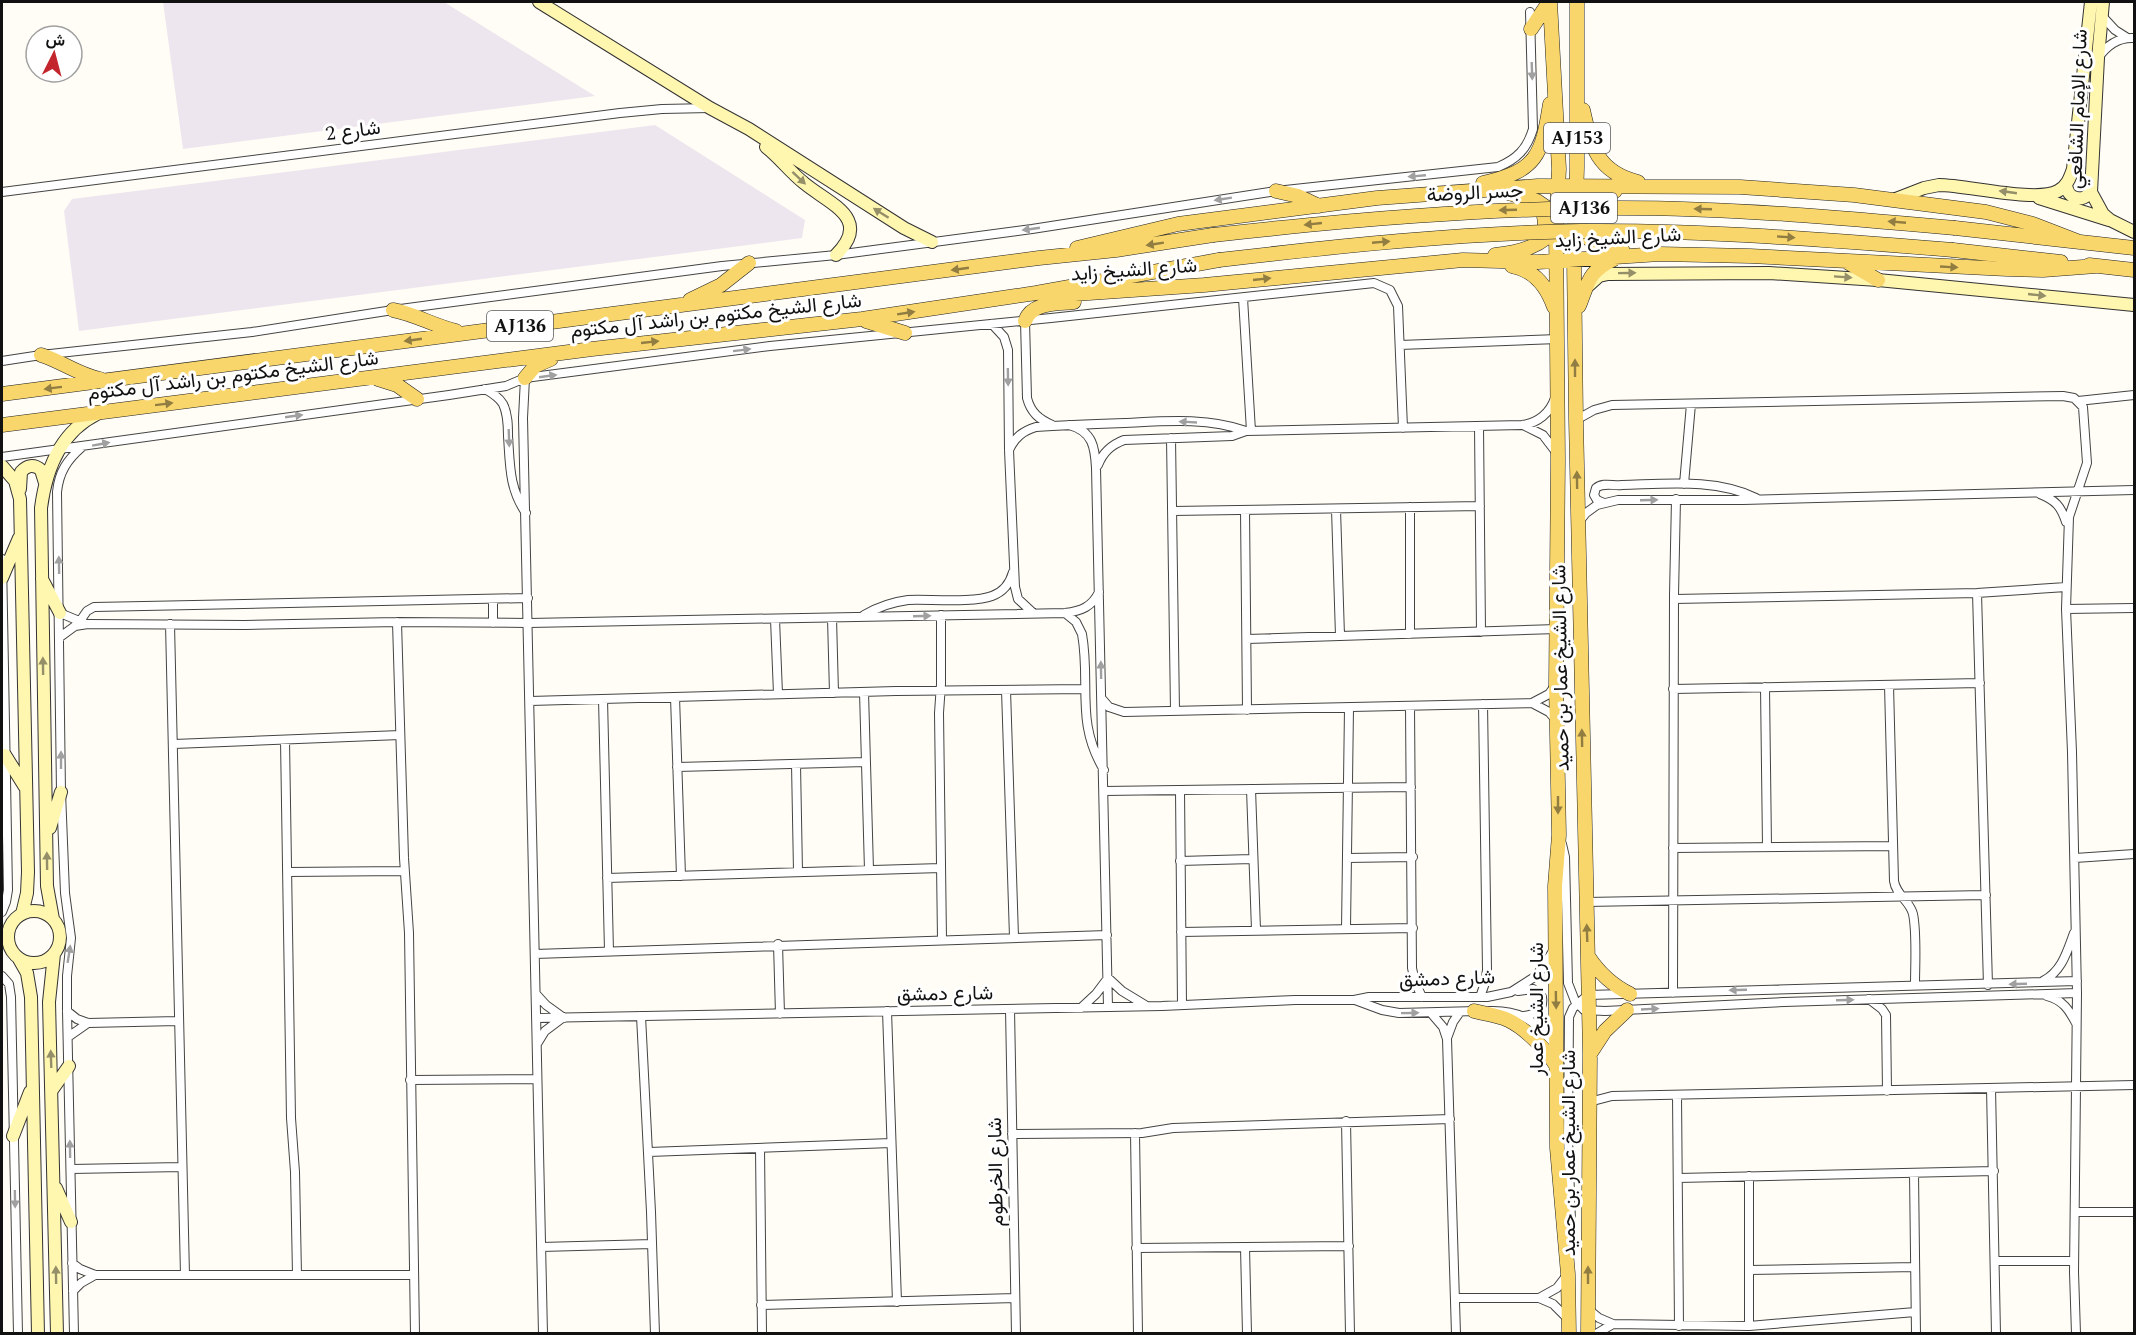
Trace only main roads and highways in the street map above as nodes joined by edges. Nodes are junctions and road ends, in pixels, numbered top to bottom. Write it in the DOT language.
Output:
graph roads {
  1 [pos="539,2"];
  2 [pos="1550,2"];
  3 [pos="1577,2"];
  4 [pos="2091,2"];
  5 [pos="2103,2"];
  6 [pos="1531,29"];
  7 [pos="1554,84"];
  8 [pos="1577,91"];
  9 [pos="740,126"];
  10 [pos="1659,185"];
  11 [pos="2066,185"];
  12 [pos="1625,186"];
  13 [pos="1488,190"];
  14 [pos="1276,191"];
  15 [pos="1568,192"];
  16 [pos="2091,192"];
  17 [pos="1435,194"];
  18 [pos="2034,195"];
  19 [pos="1592,196"];
  20 [pos="1892,200"];
  21 [pos="1537,201"];
  22 [pos="1319,206"];
  23 [pos="1557,220"];
  24 [pos="2110,220"];
  25 [pos="1577,221"];
  26 [pos="2134,232"];
  27 [pos="1213,235"];
  28 [pos="2078,241"];
  29 [pos="932,242"];
  30 [pos="1574,243"];
  31 [pos="1538,244"];
  32 [pos="2134,248"];
  33 [pos="1660,254"];
  34 [pos="836,255"];
  35 [pos="1618,257"];
  36 [pos="1039,258"];
  37 [pos="1463,260"];
  38 [pos="1556,260"];
  39 [pos="1574,260"];
  40 [pos="1846,261"];
  41 [pos="749,263"];
  42 [pos="1426,263"];
  43 [pos="2096,266"];
  44 [pos="2134,270"];
  45 [pos="1878,280"];
  46 [pos="1204,285"];
  47 [pos="1036,293"];
  48 [pos="1582,299"];
  49 [pos="2134,305"];
  50 [pos="675,307"];
  51 [pos="393,310"];
  52 [pos="1575,316"];
  53 [pos="1557,318"];
  54 [pos="862,319"];
  55 [pos="1025,321"];
  56 [pos="464,333"];
  57 [pos="905,333"];
  58 [pos="577,351"];
  59 [pos="40,355"];
  60 [pos="373,378"];
  61 [pos="525,378"];
  62 [pos="108,381"];
  63 [pos="2,394"];
  64 [pos="417,399"];
  65 [pos="101,412"];
  66 [pos="2,425"];
  67 [pos="2,466"];
  68 [pos="45,484"];
  69 [pos="20,499"];
  70 [pos="21,535"];
  71 [pos="2,578"];
  72 [pos="41,578"];
  73 [pos="60,613"];
  74 [pos="1556,684"];
  75 [pos="5,755"];
  76 [pos="25,787"];
  77 [pos="61,792"];
  78 [pos="47,838"];
  79 [pos="22,914"];
  80 [pos="53,919"];
  81 [pos="6,929"];
  82 [pos="54,954"];
  83 [pos="2,955"];
  84 [pos="1587,956"];
  85 [pos="18,957"];
  86 [pos="1630,994"];
  87 [pos="1627,1010"];
  88 [pos="1474,1011"];
  89 [pos="1590,1054"];
  90 [pos="69,1066"];
  91 [pos="1557,1067"];
  92 [pos="32,1085"];
  93 [pos="52,1090"];
  94 [pos="14,1136"];
  95 [pos="54,1182"];
  96 [pos="71,1222"];
  97 [pos="1569,1326"];
  98 [pos="38,1334"];
  99 [pos="57,1334"];
  100 [pos="1588,1334"];
  1 -- 9 [label="main road"];
  2 -- 6 [label="main road"];
  2 -- 7 [label="main road, شارع الشيخ عمار بن حميد / AJ153"];
  3 -- 8 [label="main road, شارع الشيخ عمار بن حميد / AJ153"];
  4 -- 11 [label="main road, شارع الإمام الشافعي"];
  5 -- 16 [label="main road, شارع الإمام الشافعي"];
  7 -- 15 [label="main road, شارع الشيخ عمار بن حميد / AJ153"];
  7 -- 17 [label="main road"];
  8 -- 10 [label="main road"];
  8 -- 15 [label="main road, شارع الشيخ عمار بن حميد / AJ153"];
  29 -- 9 [label="main road, one-way"];
  9 -- 34 [label="main road, one-way"];
  10 -- 12 [label="main road, شارع الشيخ زايد"];
  10 -- 20 [label="main road, شارع الشيخ زايد"];
  11 -- 16 [label="main road"];
  11 -- 18 [label="main road, شارع الإمام الشافعي"];
  12 -- 15 [label="main road, شارع الشيخ زايد"];
  12 -- 19 [label="main road"];
  13 -- 15 [label="main road, شارع الشيخ زايد"];
  13 -- 17 [label="main road, شارع الشيخ زايد"];
  13 -- 21 [label="main road"];
  14 -- 22 [label="main road"];
  15 -- 19 [label="main road"];
  15 -- 23 [label="main road, شارع الشيخ عمار بن حميد"];
  15 -- 23 [label="main road"];
  15 -- 25 [label="main road, شارع الشيخ عمار بن حميد"];
  16 -- 24 [label="main road, شارع الإمام الشافعي"];
  17 -- 22 [label="main road, شارع الشيخ زايد"];
  18 -- 20 [label="main road, شارع الإمام الشافعي, one-way"];
  18 -- 24 [label="main road"];
  19 -- 25 [label="main road"];
  20 -- 28 [label="main road, شارع الشيخ زايد"];
  21 -- 23 [label="main road"];
  21 -- 31 [label="main road"];
  22 -- 36 [label="main road, شارع الشيخ زايد"];
  23 -- 30 [label="main road"];
  23 -- 31 [label="main road"];
  23 -- 38 [label="main road, شارع الشيخ عمار بن حميد"];
  24 -- 26 [label="main road, شارع الإمام الشافعي"];
  25 -- 30 [label="main road, شارع الشيخ عمار بن حميد"];
  25 -- 33 [label="main road"];
  28 -- 27 [label="main road, جسر الروضة / AJ136, one-way, bridge"];
  27 -- 36 [label="main road, شارع الشيخ مكتوم بن راشد آل مكتوم / AJ136, one-way"];
  28 -- 32 [label="main road"];
  30 -- 39 [label="main road, شارع الشيخ عمار بن حميد"];
  31 -- 37 [label="main road"];
  33 -- 35 [label="main road, شارع الشيخ زايد"];
  33 -- 40 [label="main road, شارع الشيخ زايد"];
  35 -- 39 [label="main road, شارع الشيخ زايد"];
  35 -- 48 [label="main road"];
  36 -- 50 [label="main road, شارع الشيخ مكتوم بن راشد آل مكتوم / AJ136, one-way"];
  37 -- 38 [label="main road, شارع الشيخ زايد"];
  37 -- 42 [label="main road, شارع الشيخ زايد"];
  38 -- 39 [label="main road, شارع الشيخ زايد"];
  38 -- 53 [label="main road, شارع الشيخ عمار بن حميد"];
  39 -- 52 [label="main road, شارع الشيخ عمار بن حميد"];
  40 -- 43 [label="main road, شارع الشيخ زايد, one-way"];
  40 -- 45 [label="main road"];
  41 -- 50 [label="main road"];
  46 -- 42 [label="main road, شارع الشيخ زايد, one-way"];
  42 -- 53 [label="main road"];
  43 -- 44 [label="main road"];
  47 -- 43 [label="main road, شارع الشيخ مكتوم بن راشد آل مكتوم / AJ136, one-way, bridge"];
  48 -- 45 [label="main road, one-way"];
  45 -- 49 [label="main road, one-way"];
  46 -- 47 [label="main road, شارع الشيخ زايد"];
  46 -- 55 [label="main road"];
  54 -- 47 [label="main road, شارع الشيخ مكتوم بن راشد آل مكتوم / AJ136, one-way"];
  48 -- 52 [label="main road"];
  50 -- 56 [label="main road, شارع الشيخ مكتوم بن راشد آل مكتوم / AJ136"];
  51 -- 56 [label="main road"];
  84 -- 52 [label="main road, شارع الشيخ عمار بن حميد, one-way"];
  53 -- 74 [label="main road, شارع الشيخ عمار بن حميد"];
  54 -- 57 [label="main road"];
  58 -- 54 [label="main road, شارع الشيخ مكتوم بن راشد آل مكتوم / AJ136, one-way"];
  56 -- 62 [label="main road, شارع الشيخ مكتوم بن راشد آل مكتوم / AJ136, one-way"];
  58 -- 60 [label="main road, شارع الشيخ مكتوم بن راشد آل مكتوم / AJ136"];
  58 -- 61 [label="main road"];
  59 -- 62 [label="main road"];
  60 -- 64 [label="main road"];
  65 -- 60 [label="main road, شارع الشيخ مكتوم بن راشد آل مكتوم / AJ136, one-way"];
  62 -- 63 [label="main road, شارع الشيخ مكتوم بن راشد آل مكتوم / AJ136, one-way"];
  65 -- 66 [label="main road, شارع الشيخ مكتوم بن راشد آل مكتوم / AJ136"];
  65 -- 68 [label="main road"];
  67 -- 69 [label="main road"];
  68 -- 69 [label="main road"];
  68 -- 72 [label="main road"];
  69 -- 70 [label="main road"];
  70 -- 71 [label="main road"];
  70 -- 76 [label="main road"];
  72 -- 73 [label="main road"];
  78 -- 72 [label="main road, one-way"];
  74 -- 91 [label="main road, شارع الشيخ عمار, one-way"];
  75 -- 76 [label="main road"];
  76 -- 79 [label="main road"];
  77 -- 78 [label="main road"];
  80 -- 78 [label="main road, one-way"];
  79 -- 80 [label="main road"];
  79 -- 81 [label="main road"];
  80 -- 82 [label="main road"];
  81 -- 85 [label="main road"];
  82 -- 85 [label="main road"];
  93 -- 82 [label="main road, one-way"];
  83 -- 85 [label="main road"];
  84 -- 86 [label="main road"];
  84 -- 89 [label="main road, شارع الشيخ عمار بن حميد"];
  85 -- 92 [label="main road"];
  87 -- 89 [label="main road"];
  88 -- 91 [label="main road"];
  100 -- 89 [label="main road, شارع الشيخ عمار بن حميد, one-way"];
  90 -- 93 [label="main road"];
  91 -- 97 [label="main road, شارع الشيخ عمار"];
  92 -- 94 [label="main road"];
  92 -- 98 [label="main road"];
  93 -- 95 [label="main road"];
  95 -- 96 [label="main road"];
  99 -- 95 [label="main road, one-way"];
}
